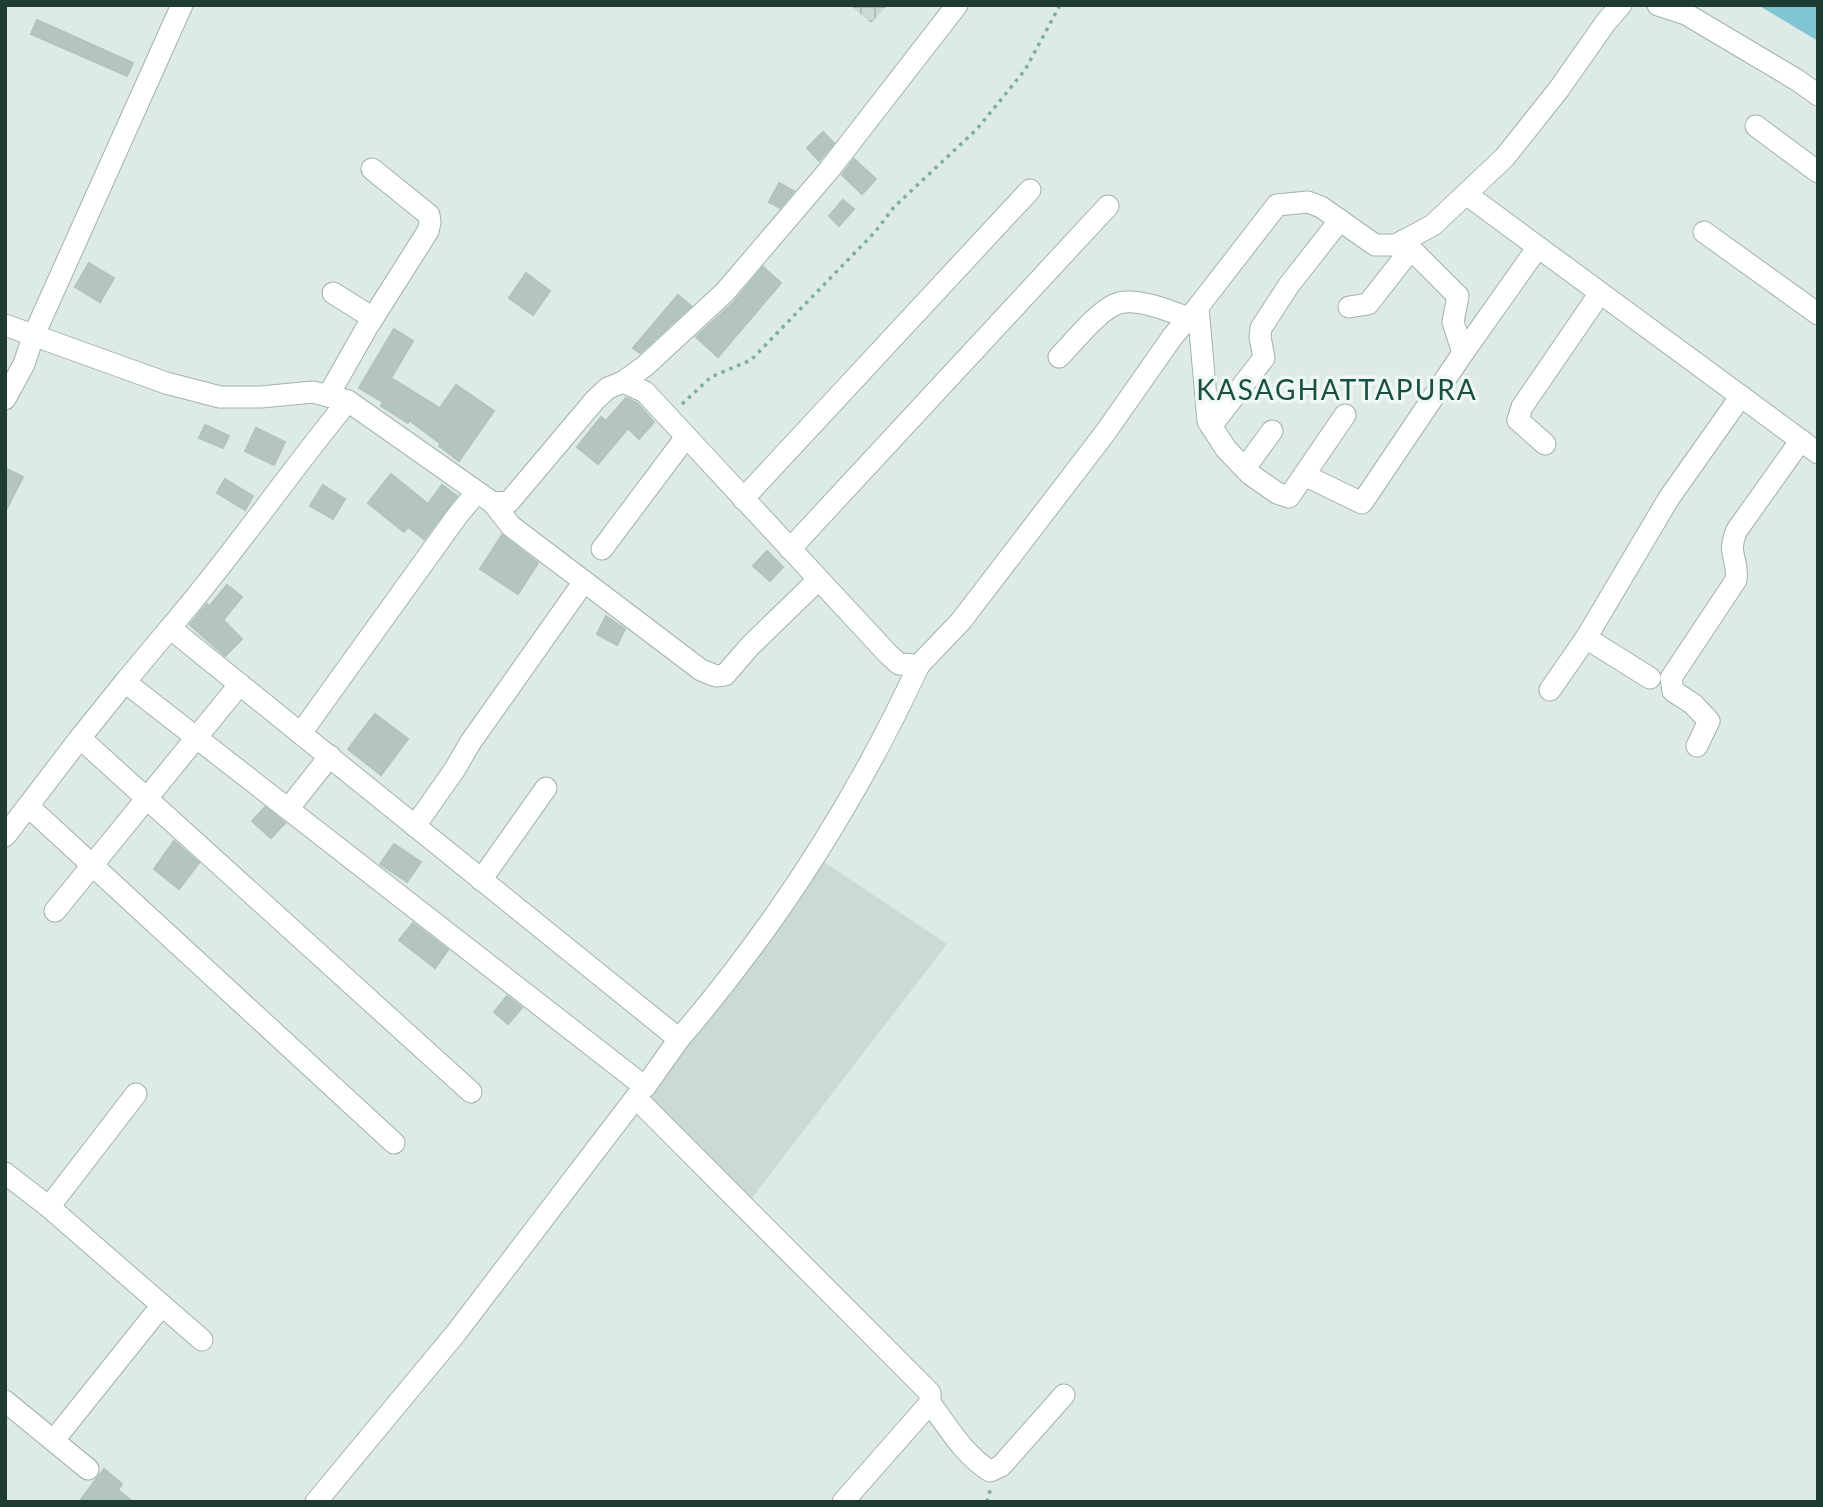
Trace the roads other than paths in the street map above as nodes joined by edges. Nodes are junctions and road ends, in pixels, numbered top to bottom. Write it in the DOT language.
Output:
graph roads {
  1 [pos="183,5"];
  2 [pos="957,5"];
  3 [pos="1621,5"];
  4 [pos="1658,5"];
  5 [pos="1818,95"];
  6 [pos="1756,127"];
  7 [pos="372,169"];
  8 [pos="1818,172"];
  9 [pos="1030,190"];
  10 [pos="1466,194"];
  11 [pos="1108,206"];
  12 [pos="1340,220"];
  13 [pos="1704,232"];
  14 [pos="1407,245"];
  15 [pos="1538,247"];
  16 [pos="333,293"];
  17 [pos="1600,293"];
  18 [pos="1349,307"];
  19 [pos="1193,312"];
  20 [pos="1818,314"];
  21 [pos="373,318"];
  22 [pos="5,325"];
  23 [pos="33,337"];
  24 [pos="1463,353"];
  25 [pos="1059,357"];
  26 [pos="623,382"];
  27 [pos="1741,396"];
  28 [pos="338,398"];
  29 [pos="5,399"];
  30 [pos="1345,415"];
  31 [pos="1211,426"];
  32 [pos="1272,431"];
  33 [pos="686,437"];
  34 [pos="1545,444"];
  35 [pos="1809,447"];
  36 [pos="1245,468"];
  37 [pos="1304,475"];
  38 [pos="485,498"];
  39 [pos="743,499"];
  40 [pos="602,549"];
  41 [pos="790,549"];
  42 [pos="818,580"];
  43 [pos="583,583"];
  44 [pos="170,628"];
  45 [pos="1586,638"];
  46 [pos="919,665"];
  47 [pos="1650,678"];
  48 [pos="125,682"];
  49 [pos="240,684"];
  50 [pos="1550,690"];
  51 [pos="301,733"];
  52 [pos="80,738"];
  53 [pos="198,738"];
  54 [pos="1697,746"];
  55 [pos="330,756"];
  56 [pos="545,789"];
  57 [pos="147,798"];
  58 [pos="28,806"];
  59 [pos="288,809"];
  60 [pos="415,826"];
  61 [pos="5,836"];
  62 [pos="94,865"];
  63 [pos="481,880"];
  64 [pos="54,911"];
  65 [pos="679,1039"];
  66 [pos="471,1092"];
  67 [pos="640,1092"];
  68 [pos="136,1094"];
  69 [pos="394,1143"];
  70 [pos="5,1173"];
  71 [pos="49,1207"];
  72 [pos="162,1305"];
  73 [pos="202,1340"];
  74 [pos="1064,1395"];
  75 [pos="5,1401"];
  76 [pos="930,1403"];
  77 [pos="54,1440"];
  78 [pos="88,1469"];
  79 [pos="316,1502"];
  80 [pos="843,1502"];
  1 -- 23 [label="street"];
  2 -- 26 [label="street"];
  3 -- 10 [label="street"];
  4 -- 5 [label="street"];
  6 -- 8 [label="street"];
  7 -- 21 [label="street"];
  9 -- 39 [label="street"];
  10 -- 14 [label="street"];
  10 -- 15 [label="street"];
  11 -- 41 [label="street"];
  12 -- 14 [label="street"];
  12 -- 19 [label="street"];
  12 -- 31 [label="street"];
  13 -- 20 [label="street"];
  14 -- 18 [label="street"];
  14 -- 24 [label="street"];
  15 -- 17 [label="street"];
  15 -- 24 [label="street"];
  16 -- 21 [label="street"];
  17 -- 27 [label="street"];
  17 -- 34 [label="street"];
  19 -- 25 [label="street"];
  19 -- 31 [label="street"];
  19 -- 46 [label="street"];
  21 -- 28 [label="street"];
  22 -- 23 [label="street"];
  23 -- 28 [label="street"];
  23 -- 29 [label="street"];
  24 -- 37 [label="street"];
  26 -- 33 [label="street"];
  26 -- 38 [label="street"];
  27 -- 35 [label="street"];
  27 -- 45 [label="street"];
  28 -- 38 [label="street"];
  28 -- 44 [label="street"];
  30 -- 37 [label="street"];
  31 -- 36 [label="street"];
  32 -- 36 [label="street"];
  33 -- 39 [label="street"];
  33 -- 40 [label="street"];
  35 -- 54 [label="street"];
  36 -- 37 [label="street"];
  38 -- 43 [label="street"];
  38 -- 51 [label="street"];
  39 -- 41 [label="street"];
  41 -- 42 [label="street"];
  42 -- 43 [label="street"];
  42 -- 46 [label="street"];
  43 -- 60 [label="street"];
  44 -- 48 [label="street"];
  44 -- 49 [label="street"];
  45 -- 47 [label="street"];
  45 -- 50 [label="street"];
  46 -- 65 [label="street"];
  48 -- 52 [label="street"];
  48 -- 53 [label="street"];
  49 -- 51 [label="street"];
  49 -- 53 [label="street"];
  51 -- 55 [label="street"];
  52 -- 57 [label="street"];
  52 -- 58 [label="street"];
  53 -- 57 [label="street"];
  53 -- 59 [label="street"];
  55 -- 59 [label="street"];
  55 -- 60 [label="street"];
  56 -- 63 [label="street"];
  57 -- 62 [label="street"];
  57 -- 66 [label="street"];
  58 -- 61 [label="street"];
  58 -- 62 [label="street"];
  59 -- 67 [label="street"];
  60 -- 63 [label="street"];
  62 -- 64 [label="street"];
  62 -- 69 [label="street"];
  63 -- 65 [label="street"];
  65 -- 67 [label="street"];
  67 -- 76 [label="street"];
  67 -- 79 [label="street"];
  68 -- 71 [label="street"];
  70 -- 71 [label="street"];
  71 -- 72 [label="street"];
  72 -- 73 [label="street"];
  72 -- 77 [label="street"];
  74 -- 76 [label="street"];
  75 -- 77 [label="street"];
  76 -- 80 [label="street"];
  77 -- 78 [label="street"];
}
